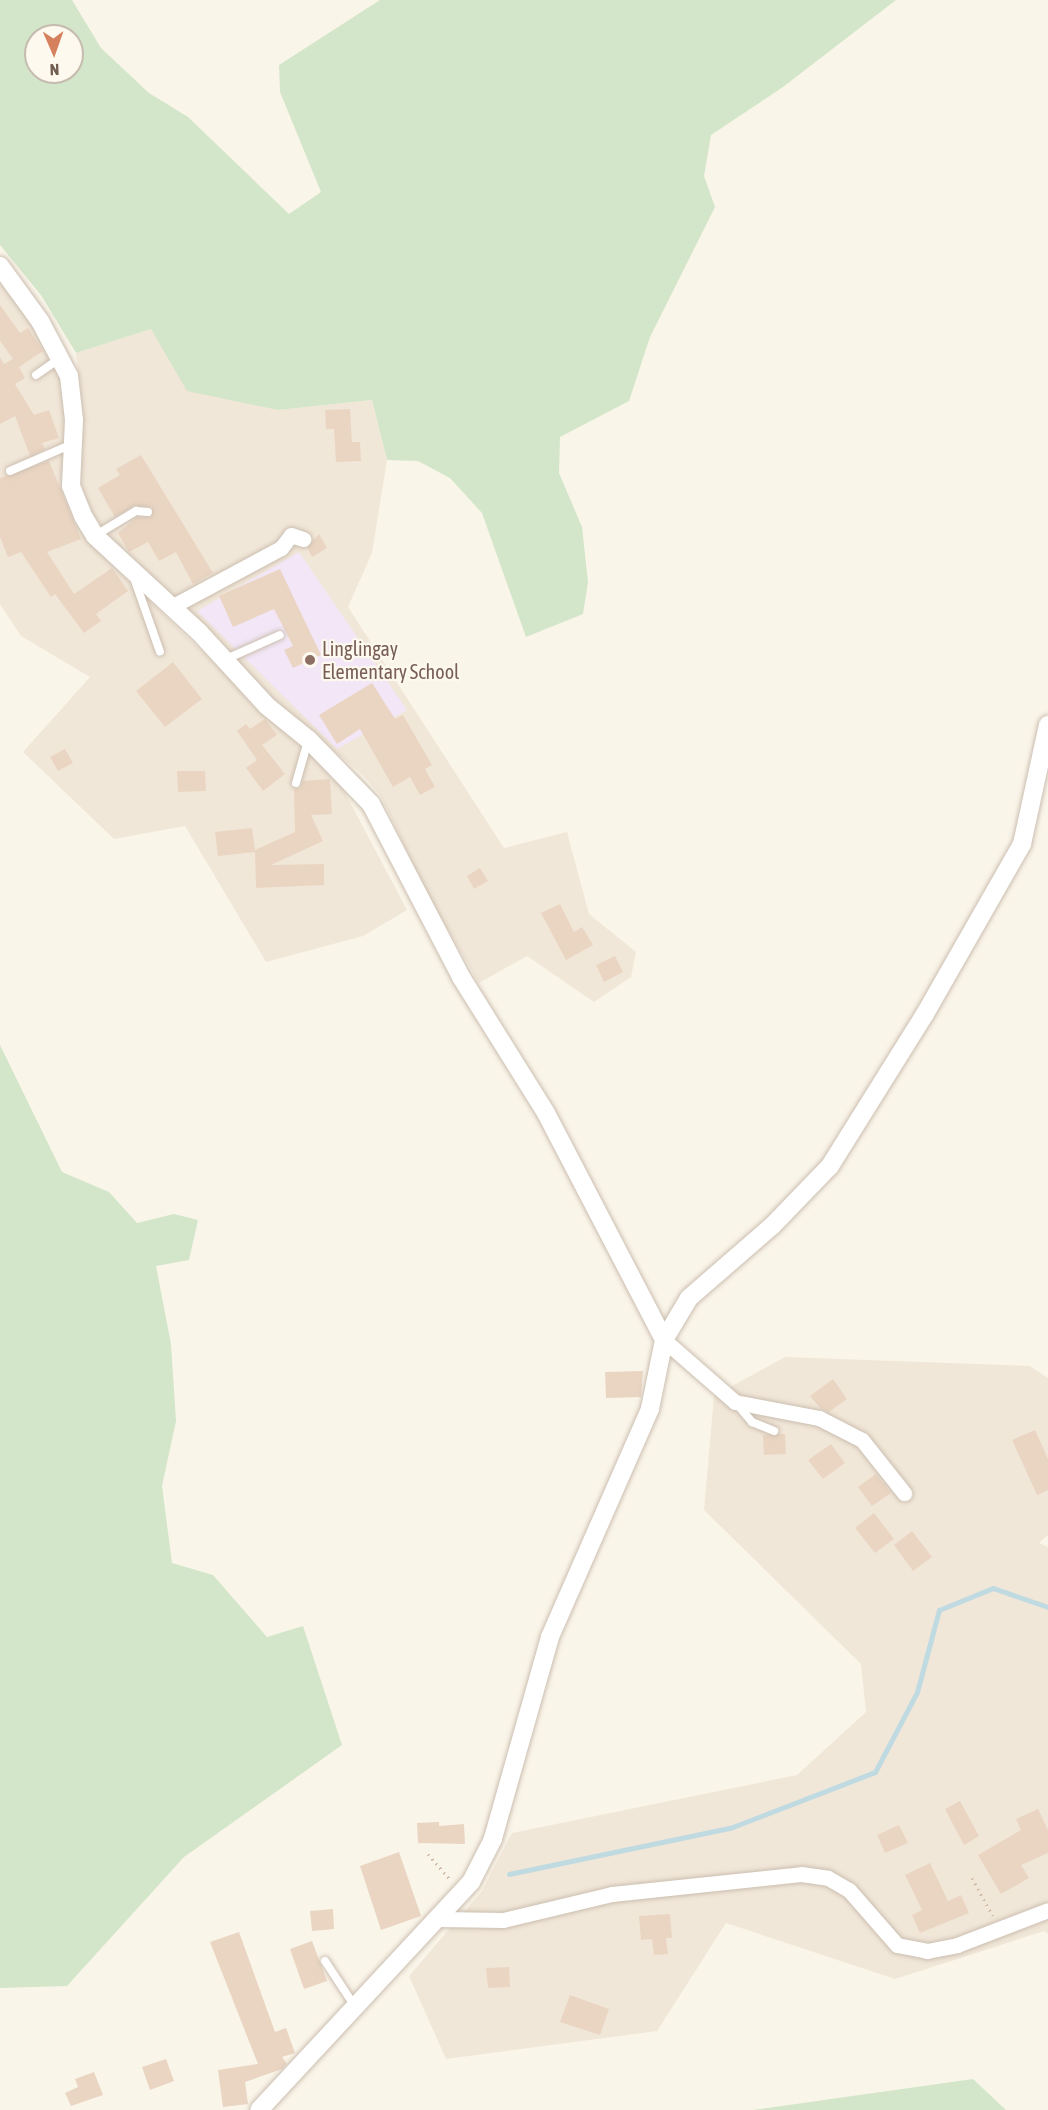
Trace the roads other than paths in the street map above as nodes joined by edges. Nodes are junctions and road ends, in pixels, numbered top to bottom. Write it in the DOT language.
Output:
graph roads {
  1 [pos="0,266"];
  2 [pos="61,357"];
  3 [pos="36,375"];
  4 [pos="70,445"];
  5 [pos="10,471"];
  6 [pos="148,512"];
  7 [pos="95,536"];
  8 [pos="303,539"];
  9 [pos="133,574"];
  10 [pos="171,607"];
  11 [pos="280,635"];
  12 [pos="160,652"];
  13 [pos="223,661"];
  14 [pos="1048,725"];
  15 [pos="309,740"];
  16 [pos="296,783"];
  17 [pos="664,1340"];
  18 [pos="735,1402"];
  19 [pos="774,1431"];
  20 [pos="904,1493"];
  21 [pos="1048,1910"];
  22 [pos="439,1918"];
  23 [pos="325,1961"];
  24 [pos="357,2009"];
  25 [pos="259,2110"];
  1 -- 2 [label="street"];
  2 -- 3 [label="lane"];
  2 -- 4 [label="street"];
  4 -- 5 [label="lane"];
  4 -- 7 [label="street"];
  6 -- 7 [label="lane"];
  7 -- 9 [label="street"];
  8 -- 10 [label="street"];
  9 -- 10 [label="street"];
  9 -- 12 [label="lane"];
  10 -- 13 [label="street"];
  11 -- 13 [label="lane"];
  13 -- 15 [label="street"];
  14 -- 17 [label="street"];
  15 -- 16 [label="lane"];
  15 -- 17 [label="street"];
  17 -- 18 [label="street"];
  17 -- 22 [label="street"];
  18 -- 19 [label="lane"];
  18 -- 20 [label="street"];
  21 -- 22 [label="street"];
  22 -- 24 [label="street"];
  23 -- 24 [label="lane"];
  24 -- 25 [label="street"];
}
